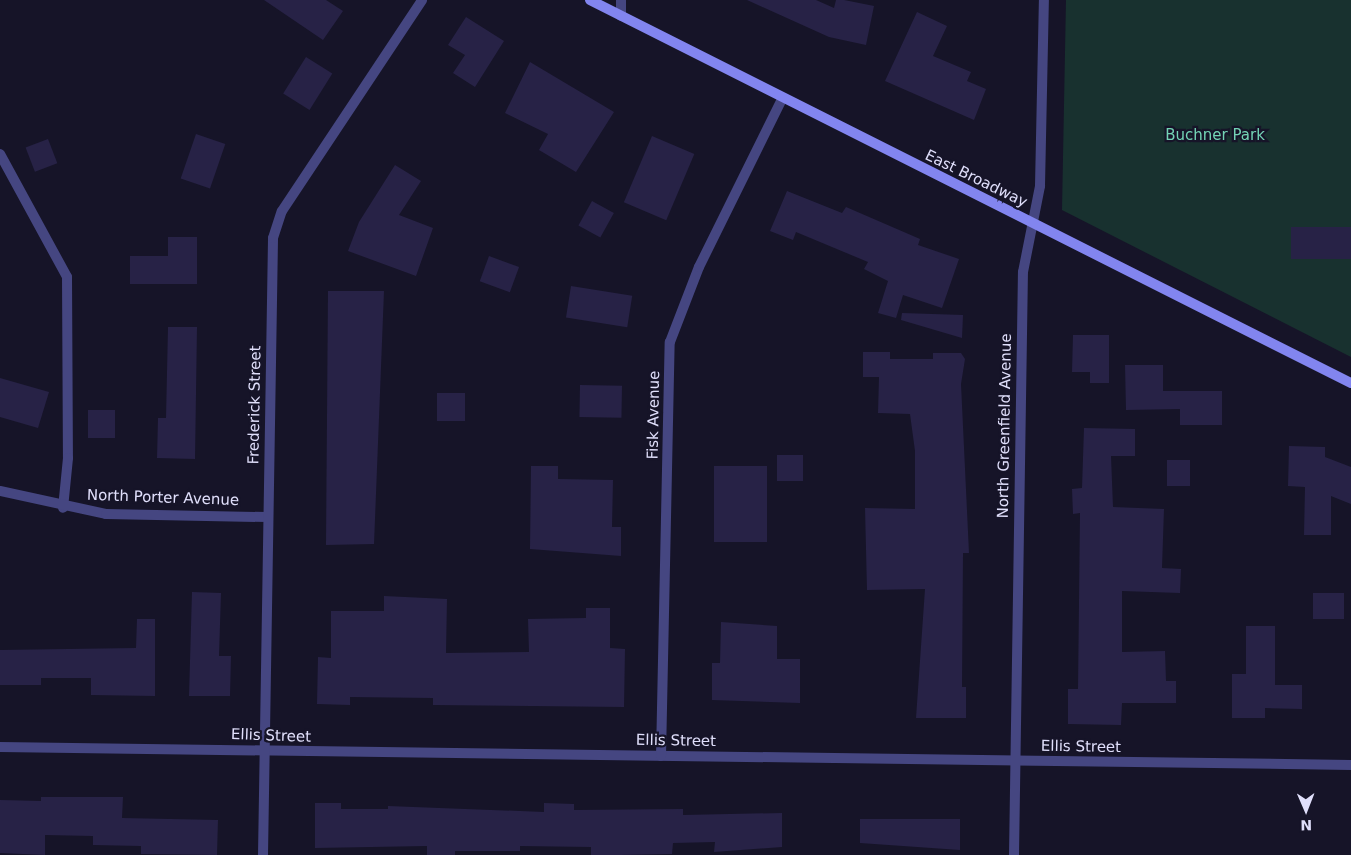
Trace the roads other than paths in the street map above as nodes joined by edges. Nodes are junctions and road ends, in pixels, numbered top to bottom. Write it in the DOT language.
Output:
graph roads {
  1 [pos="422,0"];
  2 [pos="590,0"];
  3 [pos="620,0"];
  4 [pos="1044,0"];
  5 [pos="621,16"];
  6 [pos="782,99"];
  7 [pos="0,154"];
  8 [pos="1032,224"];
  9 [pos="1351,383"];
  10 [pos="0,491"];
  11 [pos="63,508"];
  12 [pos="268,517"];
  13 [pos="0,747"];
  14 [pos="265,751"];
  15 [pos="662,756"];
  16 [pos="1016,761"];
  17 [pos="1351,765"];
  18 [pos="263,855"];
  19 [pos="1014,855"];
  1 -- 12 [label="street, Frederick Street"];
  2 -- 5 [label="main road, East Broadway"];
  3 -- 5 [label="street"];
  4 -- 8 [label="street, North Greenfield Avenue"];
  5 -- 6 [label="main road, East Broadway"];
  6 -- 8 [label="main road, East Broadway"];
  6 -- 15 [label="street, Fisk Avenue"];
  7 -- 11 [label="street"];
  8 -- 9 [label="main road, East Broadway"];
  8 -- 16 [label="street, North Greenfield Avenue"];
  10 -- 11 [label="street, North Porter Avenue"];
  11 -- 12 [label="street, North Porter Avenue"];
  12 -- 14 [label="street, Frederick Street"];
  13 -- 14 [label="street, Ellis Street"];
  14 -- 15 [label="street, Ellis Street"];
  14 -- 18 [label="street, Frederick Street"];
  15 -- 16 [label="street, Ellis Street"];
  16 -- 17 [label="street, Ellis Street"];
  16 -- 19 [label="street, North Greenfield Avenue"];
}
